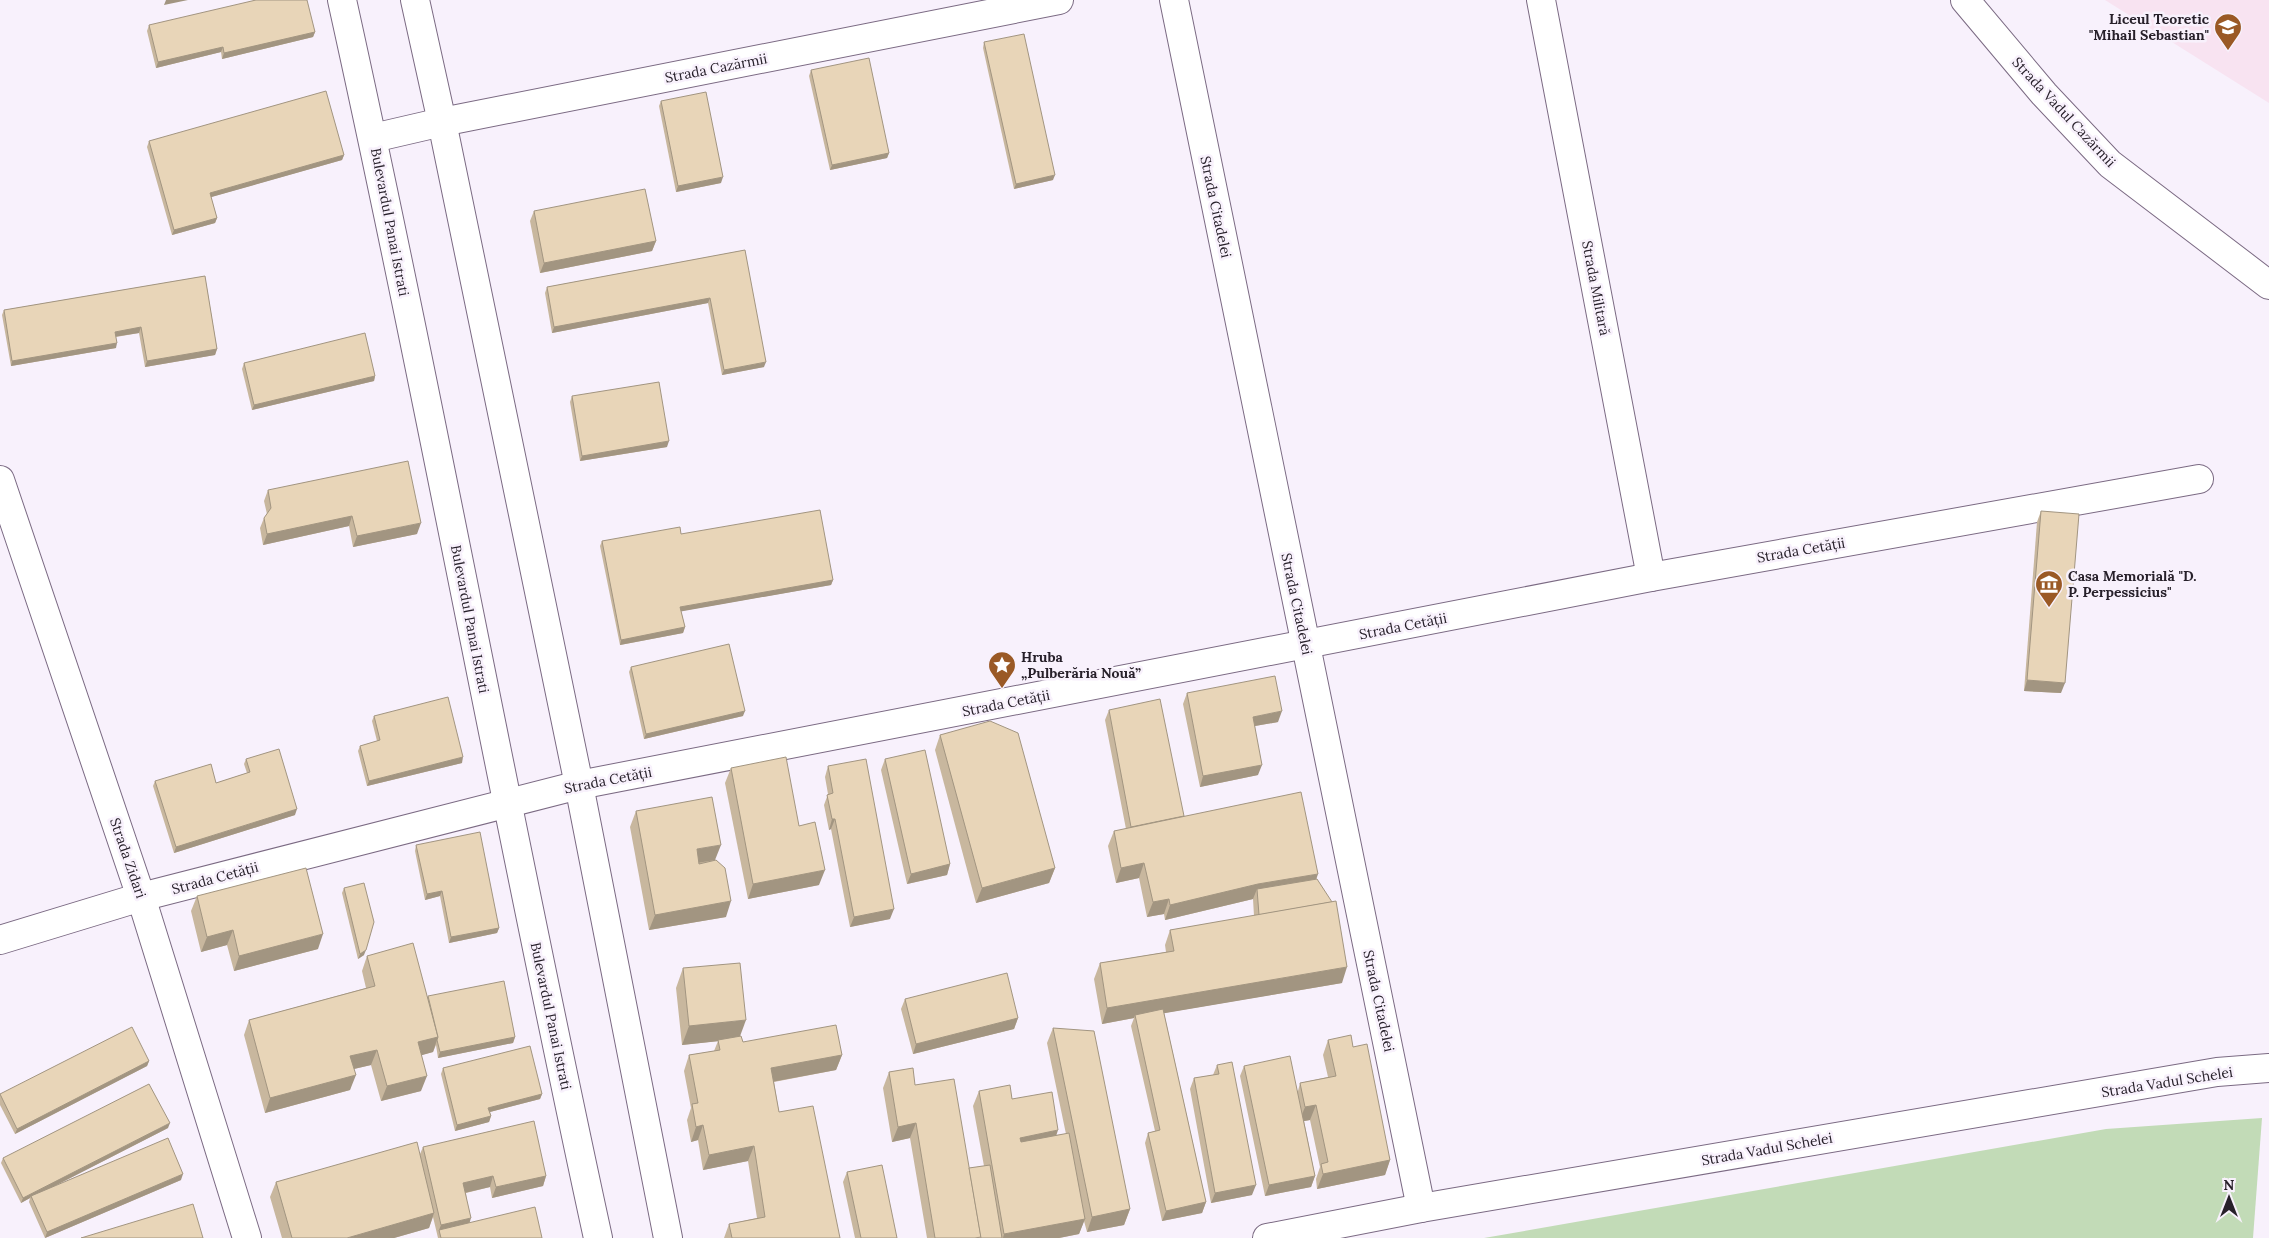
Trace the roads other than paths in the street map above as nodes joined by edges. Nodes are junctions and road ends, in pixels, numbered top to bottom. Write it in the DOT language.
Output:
graph roads {
  1 [pos="342,0"];
  2 [pos="415,0"];
  3 [pos="1059,0"];
  4 [pos="1174,0"];
  5 [pos="1541,0"];
  6 [pos="1964,0"];
  7 [pos="442,122"];
  8 [pos="373,138"];
  9 [pos="2269,285"];
  10 [pos="0,480"];
  11 [pos="2199,480"];
  12 [pos="1651,577"];
  13 [pos="1306,645"];
  14 [pos="578,785"];
  15 [pos="507,802"];
  16 [pos="141,897"];
  17 [pos="0,940"];
  18 [pos="2269,1068"];
  19 [pos="1421,1208"];
  20 [pos="247,1238"];
  21 [pos="598,1238"];
  22 [pos="668,1238"];
  23 [pos="1267,1238"];
  1 -- 8 [label="street, Bulevardul Panai Istrati"];
  2 -- 7 [label="street"];
  3 -- 7 [label="street, Strada Cazărmii"];
  4 -- 13 [label="street, Strada Citadelei"];
  5 -- 12 [label="street, Strada Militară"];
  6 -- 9 [label="street, Strada Vadul Cazărmii"];
  7 -- 8 [label="street, Strada Cazărmii"];
  7 -- 14 [label="street"];
  8 -- 15 [label="street, Bulevardul Panai Istrati"];
  10 -- 16 [label="street, Strada Zidari"];
  11 -- 12 [label="street, Strada Cetății"];
  12 -- 13 [label="street, Strada Cetății"];
  13 -- 14 [label="street, Strada Cetății"];
  13 -- 19 [label="street, Strada Citadelei"];
  14 -- 15 [label="street, Strada Cetății"];
  14 -- 22 [label="street"];
  15 -- 16 [label="street, Strada Cetății"];
  15 -- 21 [label="street, Bulevardul Panai Istrati"];
  16 -- 17 [label="street, Strada Cetății"];
  16 -- 20 [label="street, Strada Zidari"];
  18 -- 19 [label="street, Strada Vadul Schelei"];
  19 -- 23 [label="street, Strada Vadul Schelei"];
}
